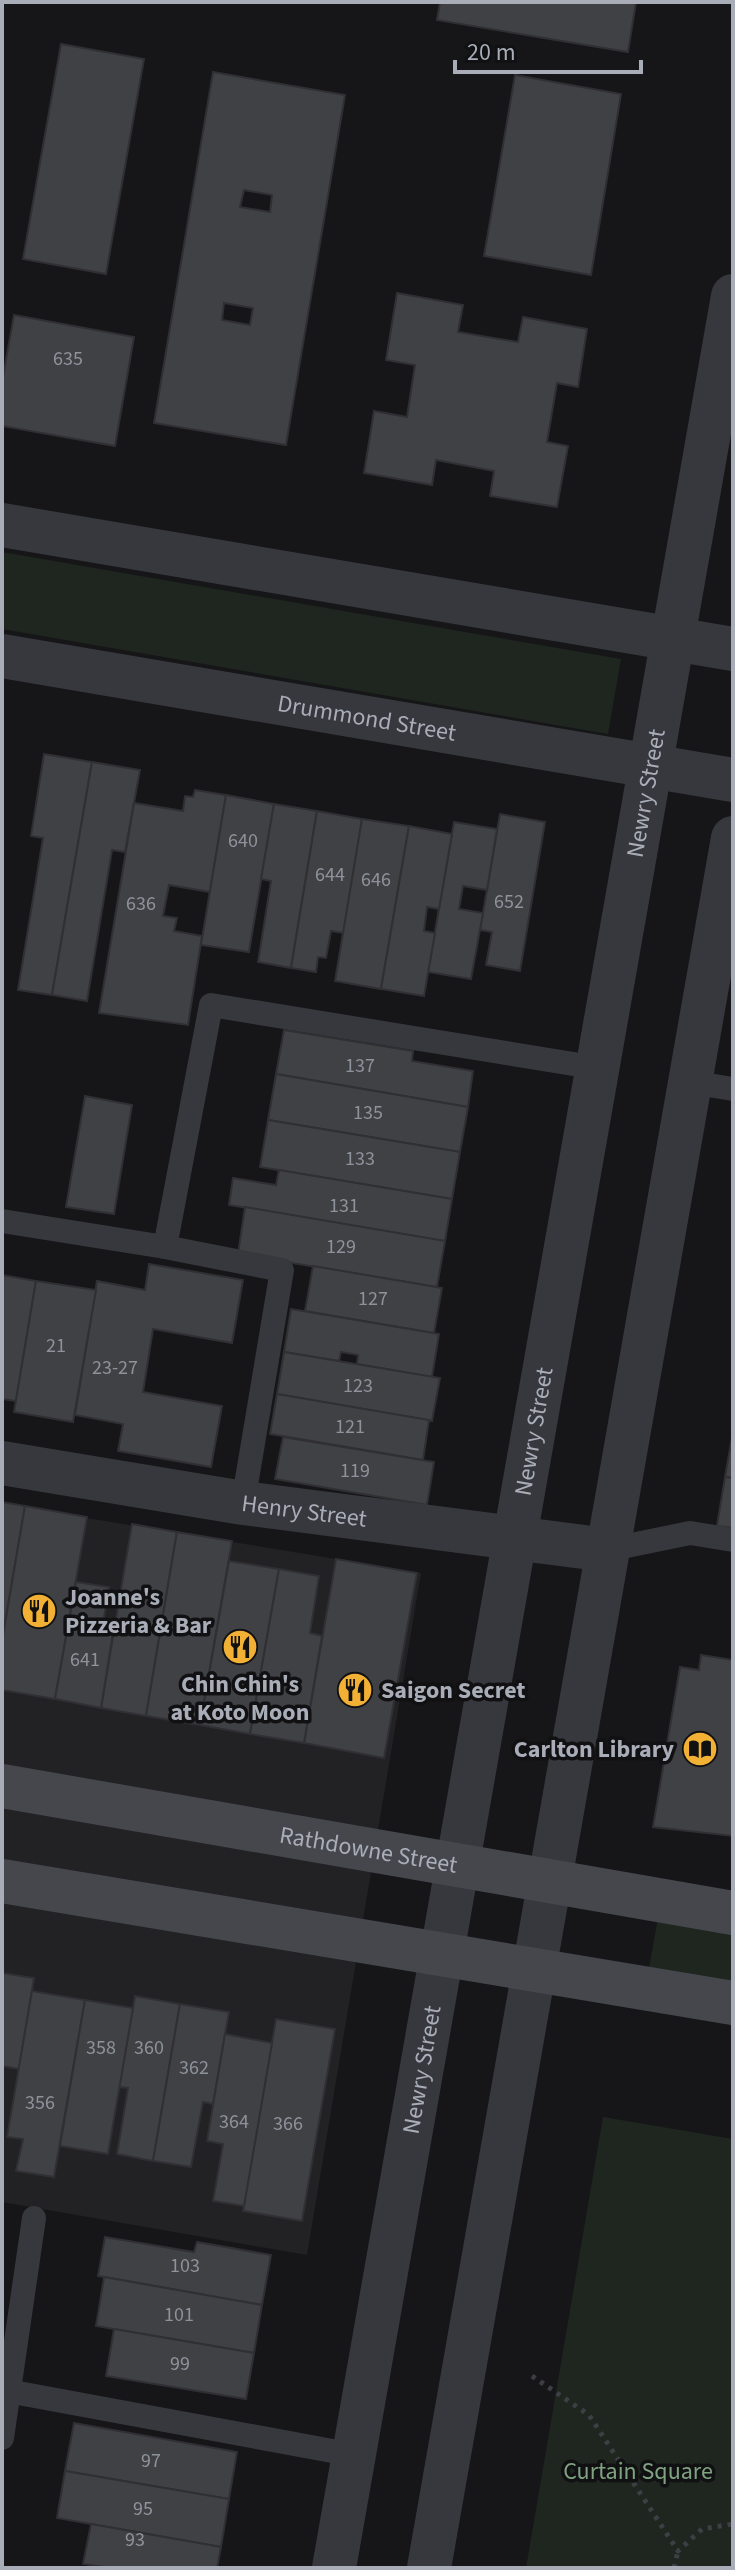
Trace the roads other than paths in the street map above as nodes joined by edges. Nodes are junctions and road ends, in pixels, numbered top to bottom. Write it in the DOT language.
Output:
graph roads {
  1 [pos="733,296"];
  2 [pos="2,525"];
  3 [pos="673,639"];
  4 [pos="733,649"];
  5 [pos="2,656"];
  6 [pos="651,766"];
  7 [pos="733,780"];
  8 [pos="733,838"];
  9 [pos="598,1068"];
  10 [pos="690,1082"];
  11 [pos="733,1089"];
  12 [pos="2,1221"];
  13 [pos="165,1247"];
  14 [pos="2,1463"];
  15 [pos="243,1503"];
  16 [pos="513,1539"];
  17 [pos="733,1540"];
  18 [pos="607,1550"];
  19 [pos="2,1786"];
  20 [pos="458,1864"];
  21 [pos="551,1880"];
  22 [pos="2,1881"];
  23 [pos="733,1913"];
  24 [pos="441,1954"];
  25 [pos="533,1969"];
  26 [pos="733,2003"];
  27 [pos="34,2218"];
  28 [pos="6,2391"];
  29 [pos="2,2438"];
  30 [pos="354,2455"];
  31 [pos="334,2568"];
  32 [pos="429,2568"];
  1 -- 3 [label="street, Newry Street"];
  2 -- 3 [label="street"];
  3 -- 4 [label="street"];
  3 -- 6 [label="street, Newry Street"];
  5 -- 6 [label="street, Drummond Street"];
  6 -- 7 [label="street, Drummond Street"];
  6 -- 9 [label="street, Newry Street"];
  8 -- 10 [label="street"];
  9 -- 13 [label="lane"];
  9 -- 16 [label="street, Newry Street"];
  10 -- 11 [label="lane"];
  10 -- 18 [label="street"];
  12 -- 13 [label="lane"];
  13 -- 15 [label="lane"];
  14 -- 15 [label="street, Henry Street"];
  15 -- 16 [label="street, Henry Street"];
  16 -- 18 [label="street, Henry Street"];
  16 -- 20 [label="street, Newry Street"];
  17 -- 18 [label="lane"];
  18 -- 21 [label="street"];
  19 -- 20 [label="street, Rathdowne Street"];
  20 -- 21 [label="street, Rathdowne Street"];
  20 -- 24 [label="street, Newry Street"];
  21 -- 23 [label="street, Rathdowne Street"];
  21 -- 25 [label="street"];
  22 -- 24 [label="street"];
  24 -- 25 [label="street"];
  24 -- 30 [label="street, Newry Street"];
  25 -- 26 [label="street"];
  25 -- 32 [label="street"];
  27 -- 28 [label="lane"];
  28 -- 29 [label="lane"];
  28 -- 30 [label="lane"];
  30 -- 31 [label="street, Newry Street"];
}
